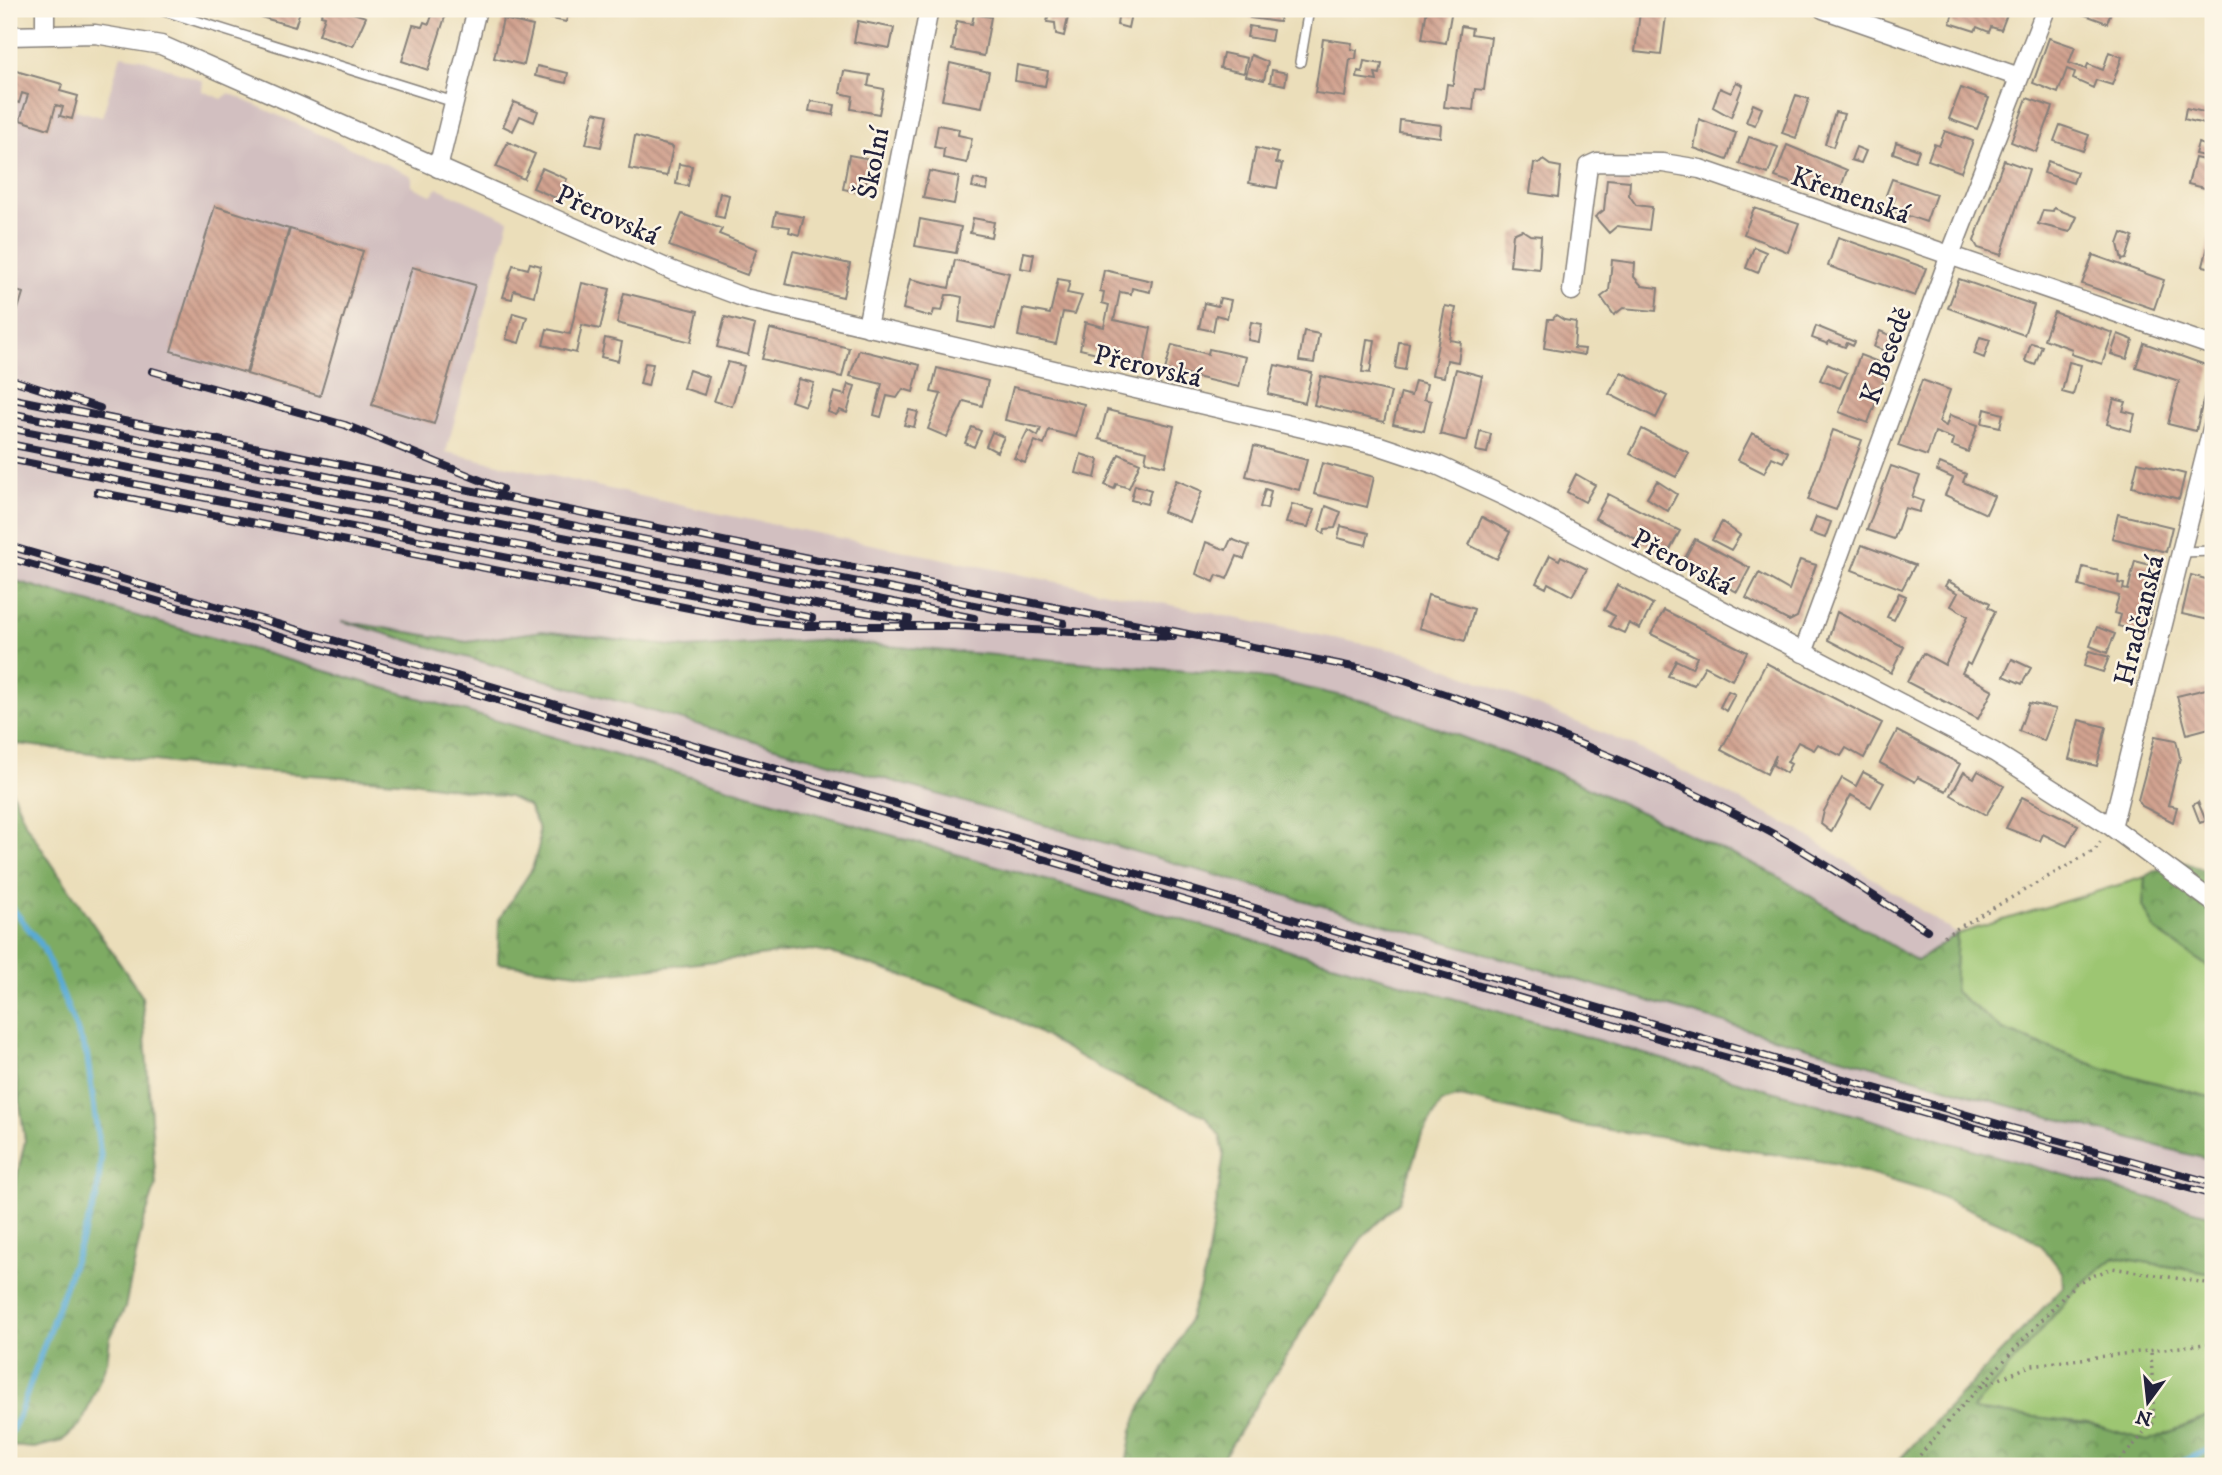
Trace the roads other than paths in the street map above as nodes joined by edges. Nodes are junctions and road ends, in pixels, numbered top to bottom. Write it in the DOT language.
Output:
graph roads {
  1 [pos="45,9"];
  2 [pos="158,9"];
  3 [pos="477,9"];
  4 [pos="929,9"];
  5 [pos="1309,9"];
  6 [pos="1823,9"];
  7 [pos="2046,9"];
  8 [pos="45,34"];
  9 [pos="9,36"];
  10 [pos="1300,62"];
  11 [pos="2019,77"];
  12 [pos="456,103"];
  13 [pos="438,169"];
  14 [pos="1950,255"];
  15 [pos="1572,291"];
  16 [pos="867,327"];
  17 [pos="2213,346"];
  18 [pos="2213,425"];
  19 [pos="2213,551"];
  20 [pos="2182,552"];
  21 [pos="1803,653"];
  22 [pos="2112,827"];
  23 [pos="2213,902"];
  1 -- 8 [label="street"];
  2 -- 12 [label="lane"];
  3 -- 12 [label="street"];
  4 -- 16 [label="street, Školní"];
  5 -- 10 [label="lane"];
  6 -- 11 [label="street"];
  7 -- 11 [label="street, K Besedě"];
  8 -- 9 [label="street, Přerovská"];
  8 -- 13 [label="street, Přerovská"];
  11 -- 14 [label="street, K Besedě"];
  12 -- 13 [label="street"];
  13 -- 16 [label="street, Přerovská"];
  14 -- 15 [label="street, Křemenská"];
  14 -- 17 [label="street, Křemenská"];
  14 -- 21 [label="street, K Besedě"];
  16 -- 21 [label="street, Přerovská"];
  18 -- 20 [label="street, Hradčanská"];
  19 -- 20 [label="lane"];
  20 -- 22 [label="street, Hradčanská"];
  21 -- 22 [label="street, Přerovská"];
  22 -- 23 [label="street, Přerovská"];
}
